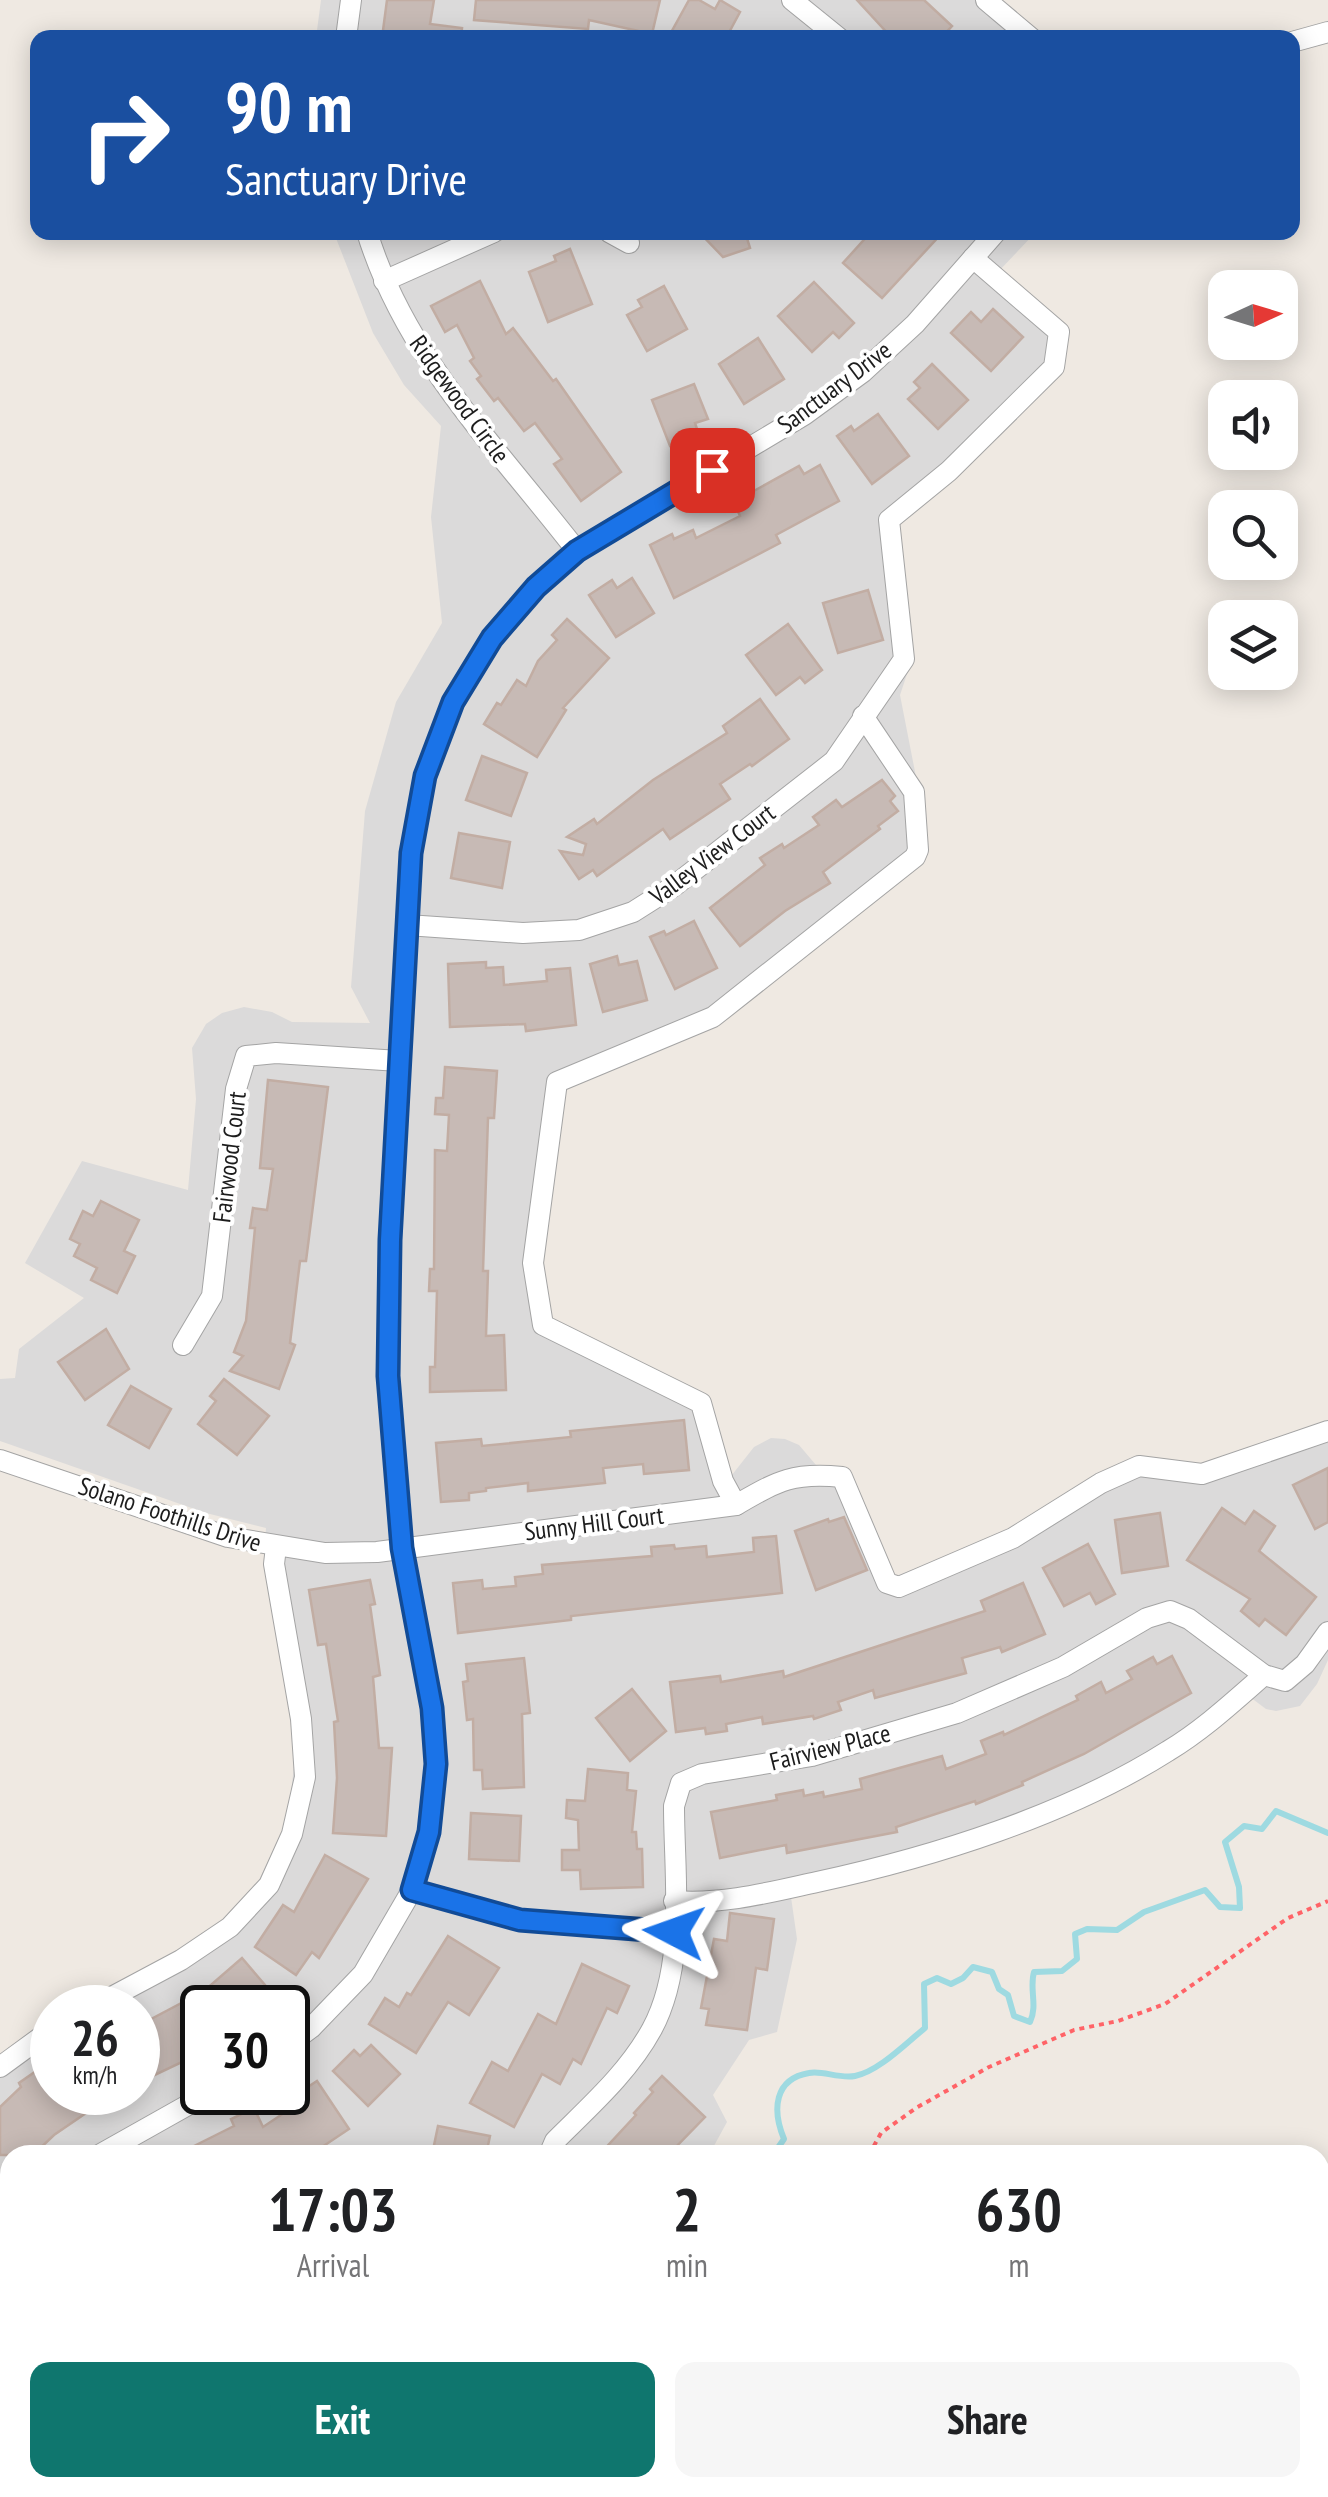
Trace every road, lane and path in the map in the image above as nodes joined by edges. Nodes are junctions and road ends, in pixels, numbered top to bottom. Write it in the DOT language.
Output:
graph roads {
  1 [pos="351,0"];
  2 [pos="792,0"];
  3 [pos="986,0"];
  4 [pos="347,30"];
  5 [pos="829,30"];
  6 [pos="1022,30"];
  7 [pos="1328,32"];
  8 [pos="1300,40"];
  9 [pos="370,240"];
  10 [pos="476,240"];
  11 [pos="624,240"];
  12 [pos="989,240"];
  13 [pos="629,243"];
  14 [pos="973,258"];
  15 [pos="384,281"];
  16 [pos="577,551"];
  17 [pos="862,716"];
  18 [pos="407,924"];
  19 [pos="400,1061"];
  20 [pos="183,1345"];
  21 [pos="1328,1431"];
  22 [pos="0,1460"];
  23 [pos="736,1505"];
  24 [pos="276,1547"];
  25 [pos="402,1548"];
  26 [pos="1328,1632"];
  27 [pos="1264,1675"];
  28 [pos="412,1890"];
  29 [pos="674,1901"];
  30 [pos="1328,1901"];
  31 [pos="674,1932"];
  32 [pos="134,1985"];
  33 [pos="310,2029"];
  34 [pos="30,2045"];
  35 [pos="0,2066"];
  36 [pos="180,2109"];
  37 [pos="117,2145"];
  38 [pos="553,2145"];
  39 [pos="874,2145"];
  1 -- 4 [label="street"];
  2 -- 5 [label="street"];
  3 -- 6 [label="street"];
  7 -- 8 [label="street"];
  9 -- 15 [label="street, Ridgewood Circle"];
  10 -- 15 [label="street"];
  11 -- 13 [label="street"];
  12 -- 14 [label="street, Sanctuary Drive"];
  14 -- 16 [label="street, Sanctuary Drive"];
  14 -- 17 [label="street, Valley View Court"];
  15 -- 16 [label="street, Ridgewood Circle"];
  16 -- 18 [label="street, Sanctuary Drive"];
  17 -- 18 [label="street, Valley View Court"];
  17 -- 23 [label="street"];
  18 -- 19 [label="street, Sanctuary Drive"];
  19 -- 20 [label="street, Fairwood Court"];
  19 -- 25 [label="street, Sanctuary Drive"];
  21 -- 23 [label="street, Sunny Hill Court"];
  22 -- 24 [label="street, Solano Foothills Drive"];
  23 -- 25 [label="street, Sunny Hill Court"];
  24 -- 25 [label="street, Solano Foothills Drive"];
  24 -- 32 [label="street"];
  25 -- 28 [label="street, Sanctuary Drive"];
  26 -- 27 [label="street"];
  27 -- 29 [label="street"];
  27 -- 29 [label="street, Fairview Place"];
  28 -- 31 [label="street"];
  28 -- 33 [label="street, Sanctuary Drive"];
  29 -- 31 [label="street, Fairview Place"];
  30 -- 39 [label="path"];
  31 -- 38 [label="street, Fairview Place"];
  34 -- 35 [label="street"];
  36 -- 37 [label="street"];
}
